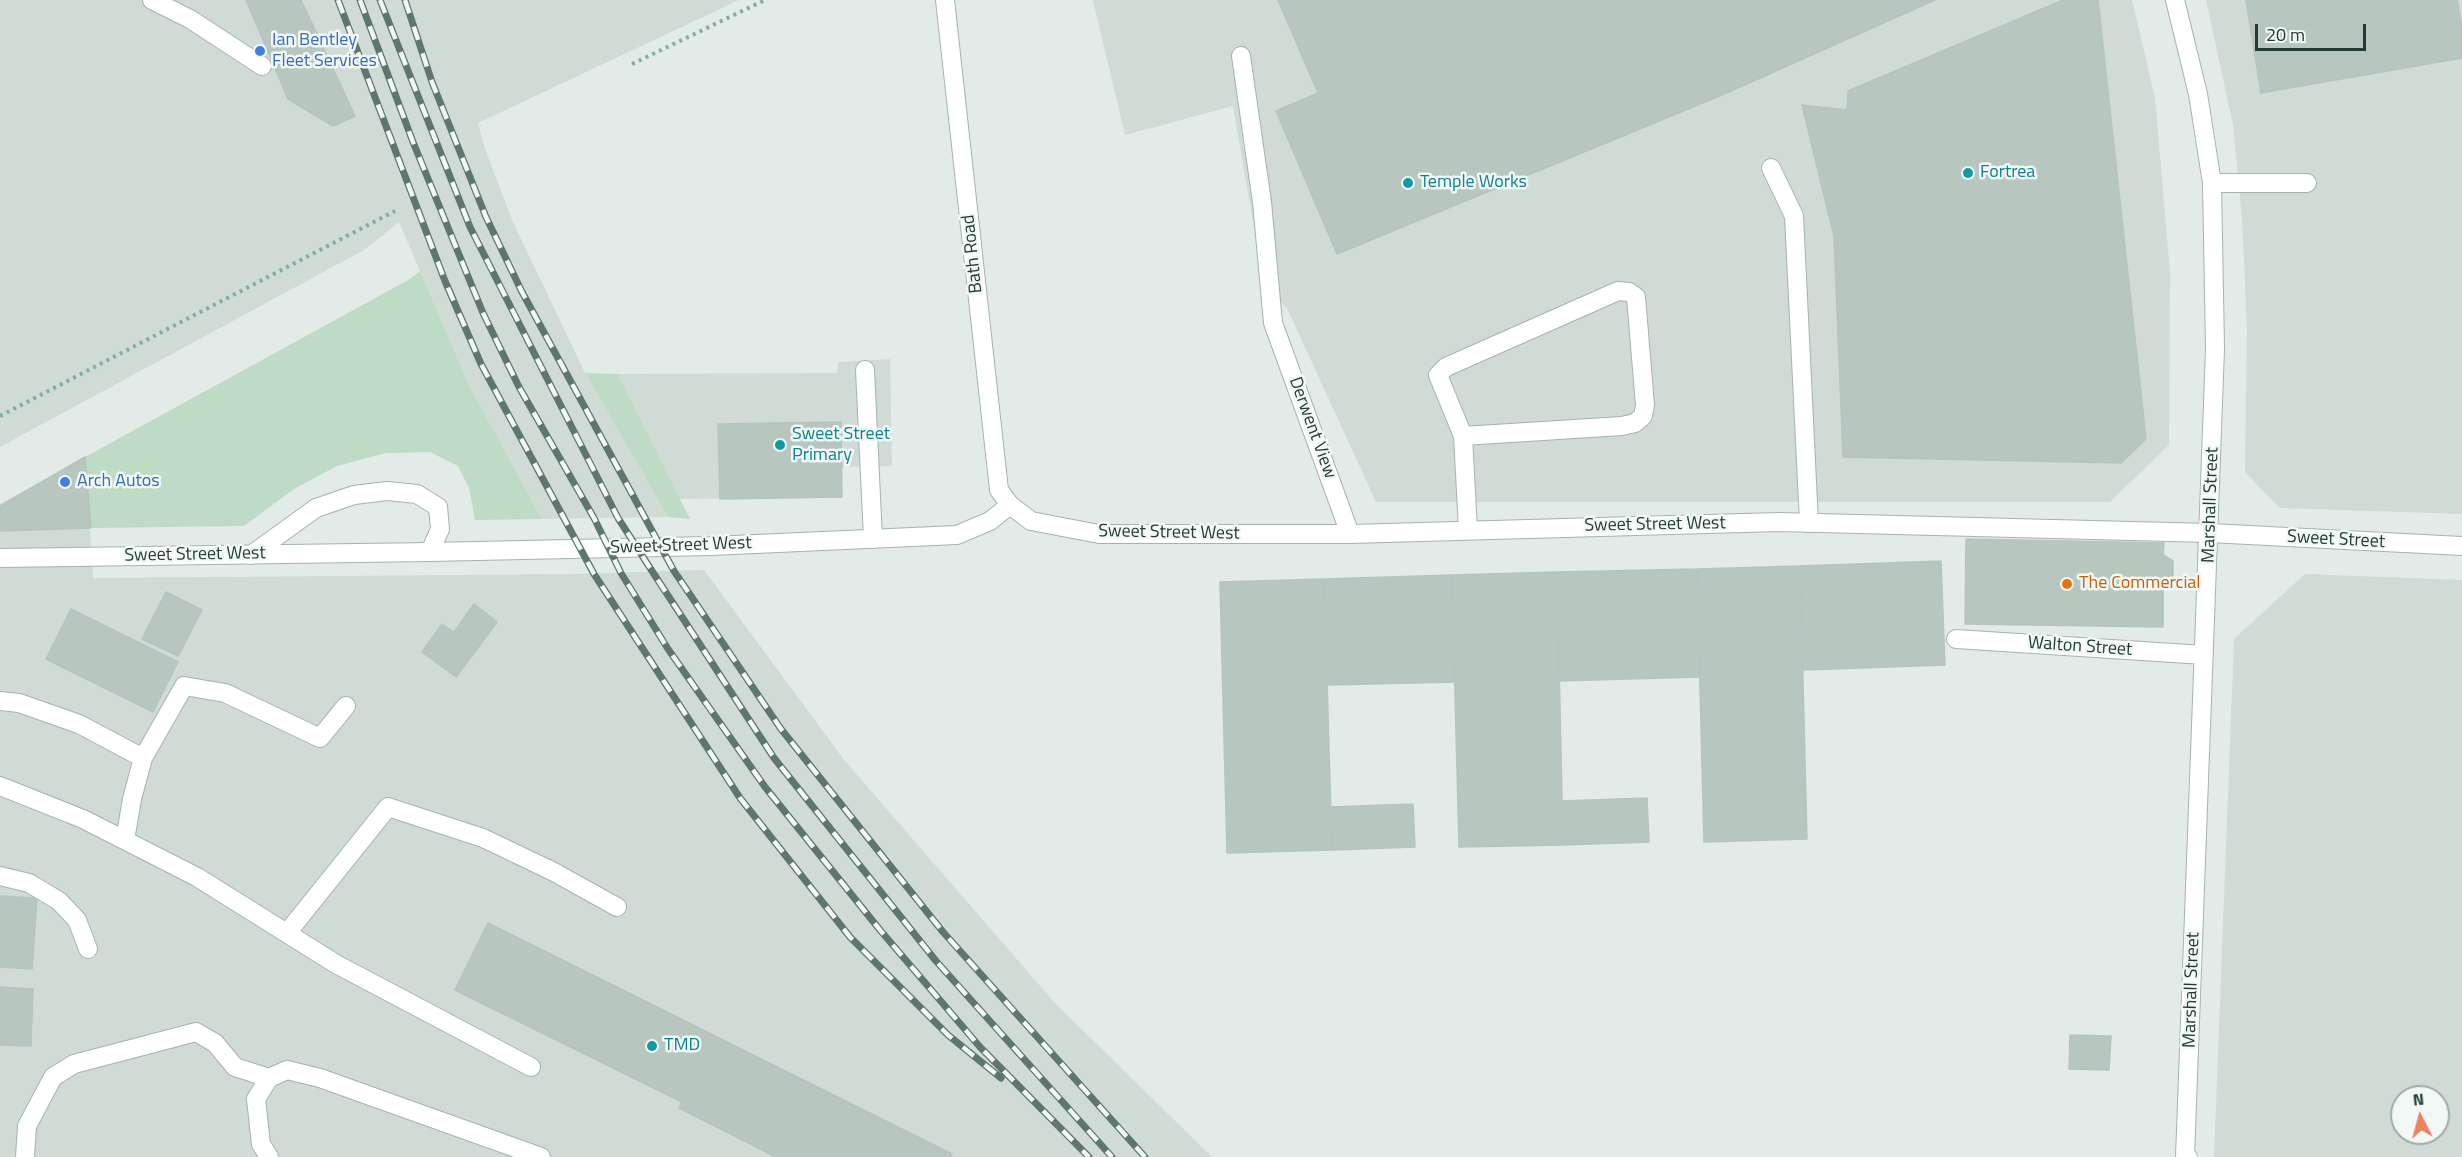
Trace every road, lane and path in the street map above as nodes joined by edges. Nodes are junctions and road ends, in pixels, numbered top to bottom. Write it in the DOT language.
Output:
graph roads {
  1 [pos="152,0"];
  2 [pos="765,0"];
  3 [pos="945,0"];
  4 [pos="2175,0"];
  5 [pos="1240,56"];
  6 [pos="632,64"];
  7 [pos="262,66"];
  8 [pos="1771,168"];
  9 [pos="2211,183"];
  10 [pos="2307,183"];
  11 [pos="395,211"];
  12 [pos="866,370"];
  13 [pos="0,416"];
  14 [pos="1463,436"];
  15 [pos="1010,505"];
  16 [pos="1809,523"];
  17 [pos="1468,530"];
  18 [pos="2210,533"];
  19 [pos="1350,534"];
  20 [pos="873,539"];
  21 [pos="2462,546"];
  22 [pos="430,552"];
  23 [pos="251,555"];
  24 [pos="0,558"];
  25 [pos="1956,639"];
  26 [pos="2204,655"];
  27 [pos="0,701"];
  28 [pos="346,706"];
  29 [pos="143,758"];
  30 [pos="0,786"];
  31 [pos="125,840"];
  32 [pos="0,876"];
  33 [pos="616,907"];
  34 [pos="287,933"];
  35 [pos="87,949"];
  36 [pos="531,1067"];
  37 [pos="269,1078"];
  38 [pos="26,1157"];
  39 [pos="268,1157"];
  40 [pos="542,1157"];
  41 [pos="2186,1157"];
  1 -- 7 [label="street"];
  2 -- 6 [label="path"];
  3 -- 15 [label="street, Bath Road"];
  4 -- 9 [label="street, Marshall Street"];
  5 -- 19 [label="street, Derwent View"];
  8 -- 16 [label="street"];
  9 -- 10 [label="street"];
  9 -- 18 [label="street, Marshall Street"];
  11 -- 13 [label="path"];
  12 -- 20 [label="street"];
  14 -- 14 [label="street"];
  14 -- 17 [label="street"];
  15 -- 19 [label="street, Sweet Street West"];
  15 -- 20 [label="street, Sweet Street West"];
  16 -- 17 [label="street, Sweet Street West"];
  16 -- 18 [label="street, Sweet Street West"];
  17 -- 19 [label="street, Sweet Street West"];
  18 -- 21 [label="street, Sweet Street"];
  18 -- 26 [label="street, Marshall Street"];
  20 -- 22 [label="street, Sweet Street West"];
  22 -- 23 [label="street, Sweet Street West"];
  22 -- 23 [label="street"];
  23 -- 24 [label="street, Sweet Street West"];
  25 -- 26 [label="street, Walton Street"];
  26 -- 41 [label="street, Marshall Street"];
  27 -- 29 [label="street"];
  28 -- 29 [label="street"];
  29 -- 31 [label="street"];
  30 -- 31 [label="street"];
  31 -- 34 [label="street"];
  32 -- 35 [label="street"];
  33 -- 34 [label="street"];
  34 -- 36 [label="street"];
  37 -- 38 [label="street"];
  37 -- 39 [label="street"];
  37 -- 40 [label="street"];
}
